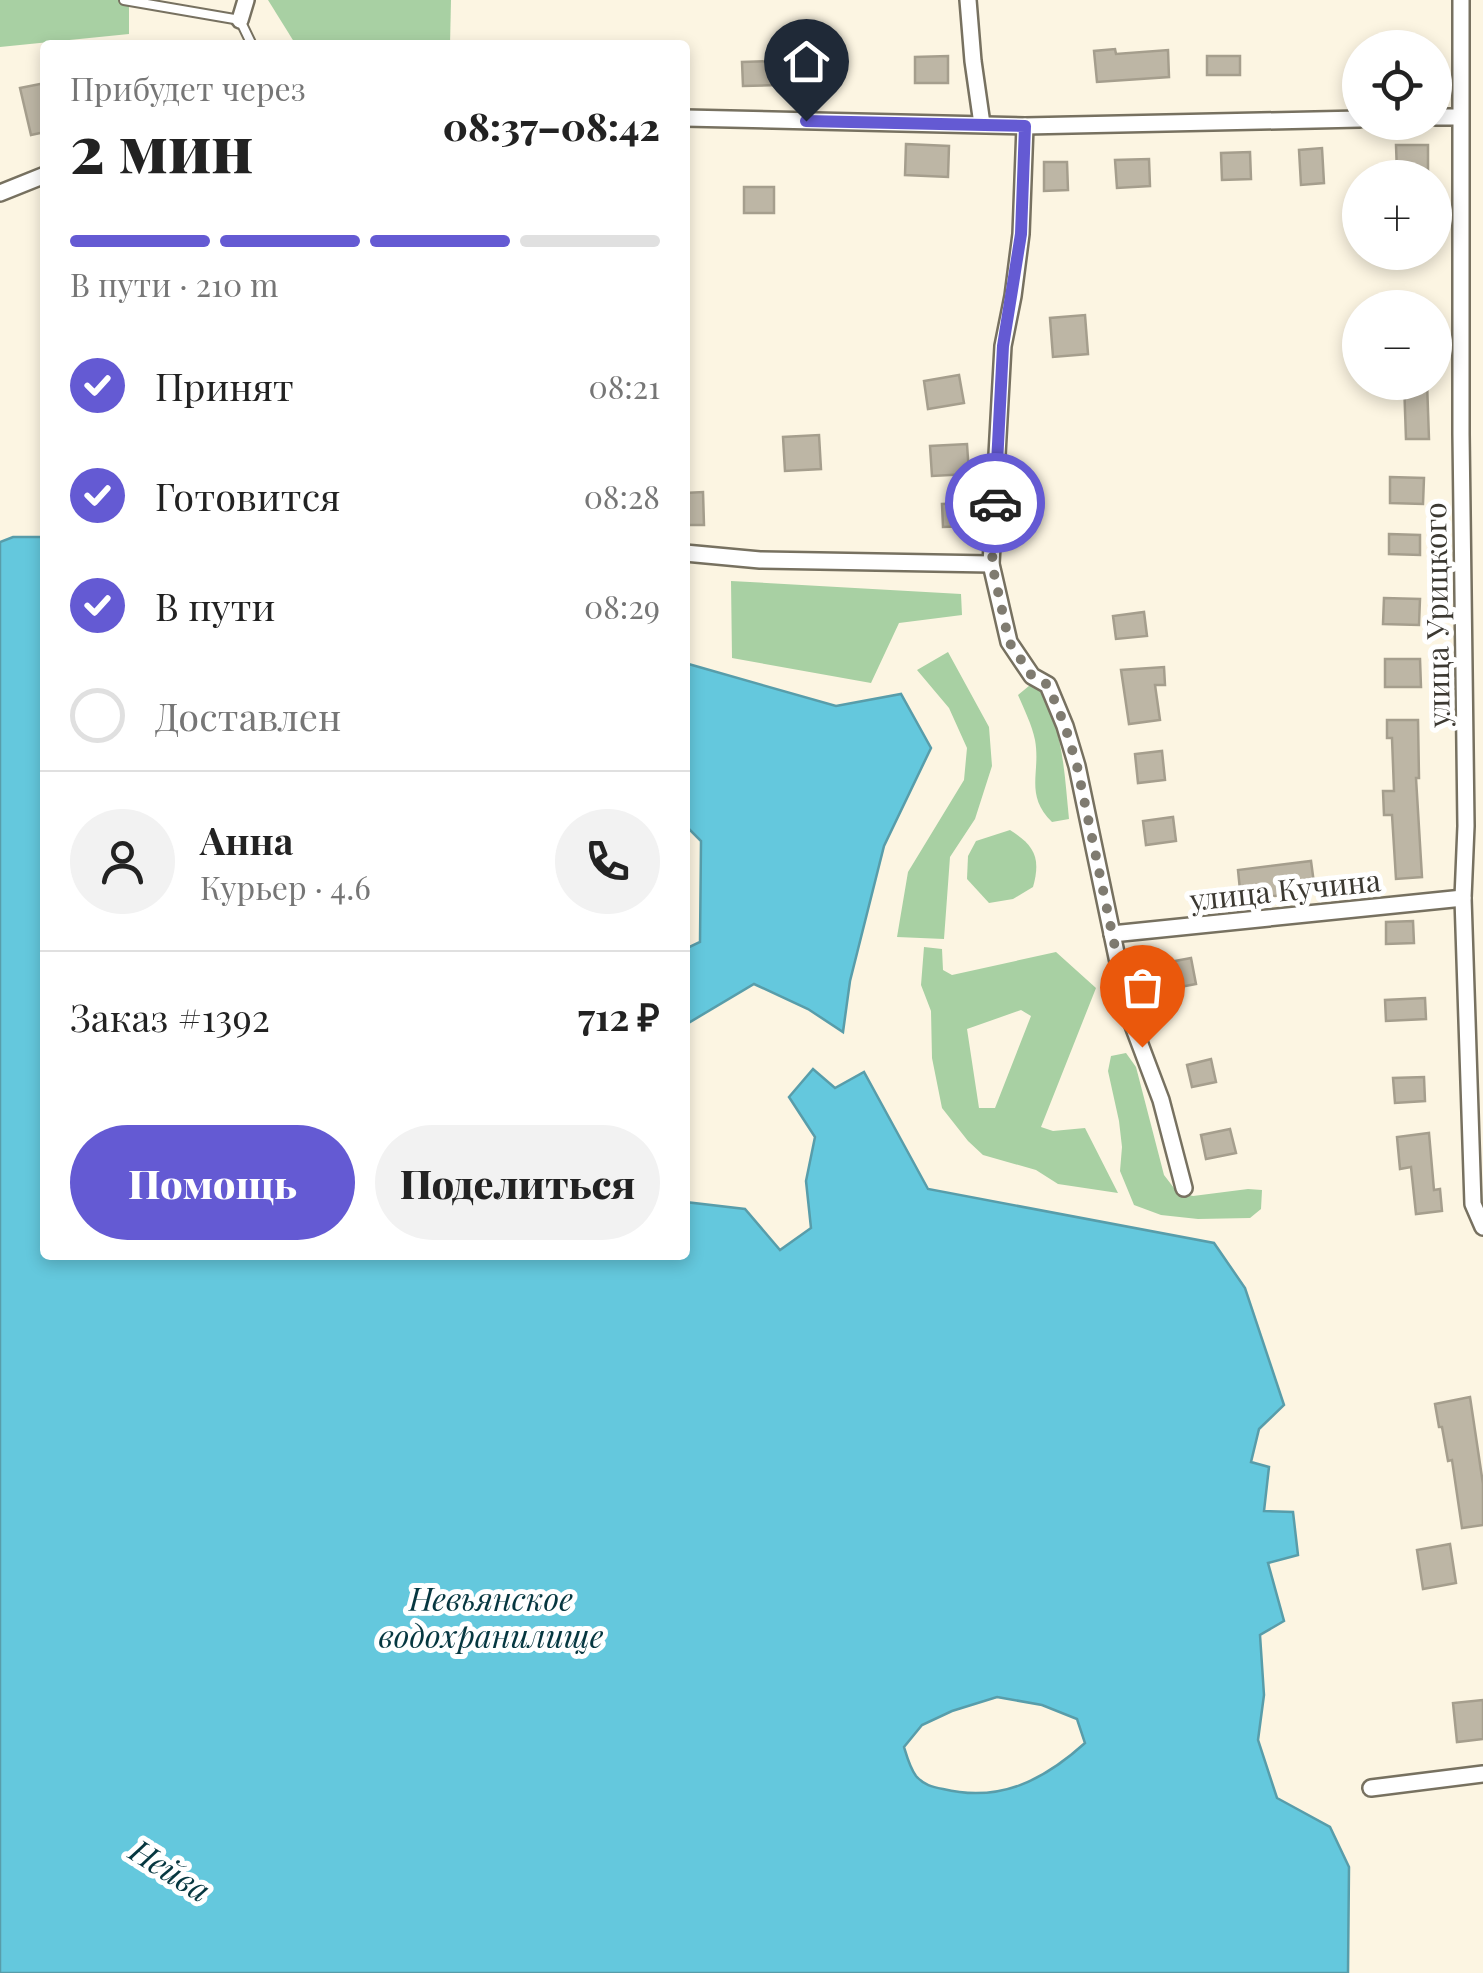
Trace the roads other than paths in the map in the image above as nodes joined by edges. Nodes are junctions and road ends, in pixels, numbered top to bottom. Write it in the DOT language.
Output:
graph roads {
  1 [pos="124,0"];
  2 [pos="246,0"];
  3 [pos="968,0"];
  4 [pos="1461,0"];
  5 [pos="240,20"];
  6 [pos="250,40"];
  7 [pos="1452,117"];
  8 [pos="1460,117"];
  9 [pos="690,118"];
  10 [pos="1342,119"];
  11 [pos="982,124"];
  12 [pos="1025,126"];
  13 [pos="40,177"];
  14 [pos="0,193"];
  15 [pos="690,554"];
  16 [pos="992,564"];
  17 [pos="1475,826"];
  18 [pos="1463,898"];
  19 [pos="1112,934"];
  20 [pos="1184,1188"];
  21 [pos="1483,1228"];
  22 [pos="1483,1774"];
  23 [pos="1371,1788"];
  1 -- 5 [label="lane"];
  2 -- 5 [label="street"];
  3 -- 11 [label="street"];
  4 -- 8 [label="street, улица Урицкого"];
  5 -- 6 [label="lane"];
  7 -- 8 [label="street"];
  8 -- 17 [label="street, улица Урицкого"];
  9 -- 11 [label="street"];
  10 -- 12 [label="street"];
  11 -- 12 [label="street"];
  12 -- 16 [label="street"];
  13 -- 14 [label="street"];
  15 -- 16 [label="street"];
  16 -- 19 [label="street"];
  17 -- 18 [label="street, улица Урицкого"];
  18 -- 19 [label="street, улица Кучина"];
  18 -- 21 [label="street, улица Урицкого"];
  19 -- 20 [label="street"];
  22 -- 23 [label="street"];
}
